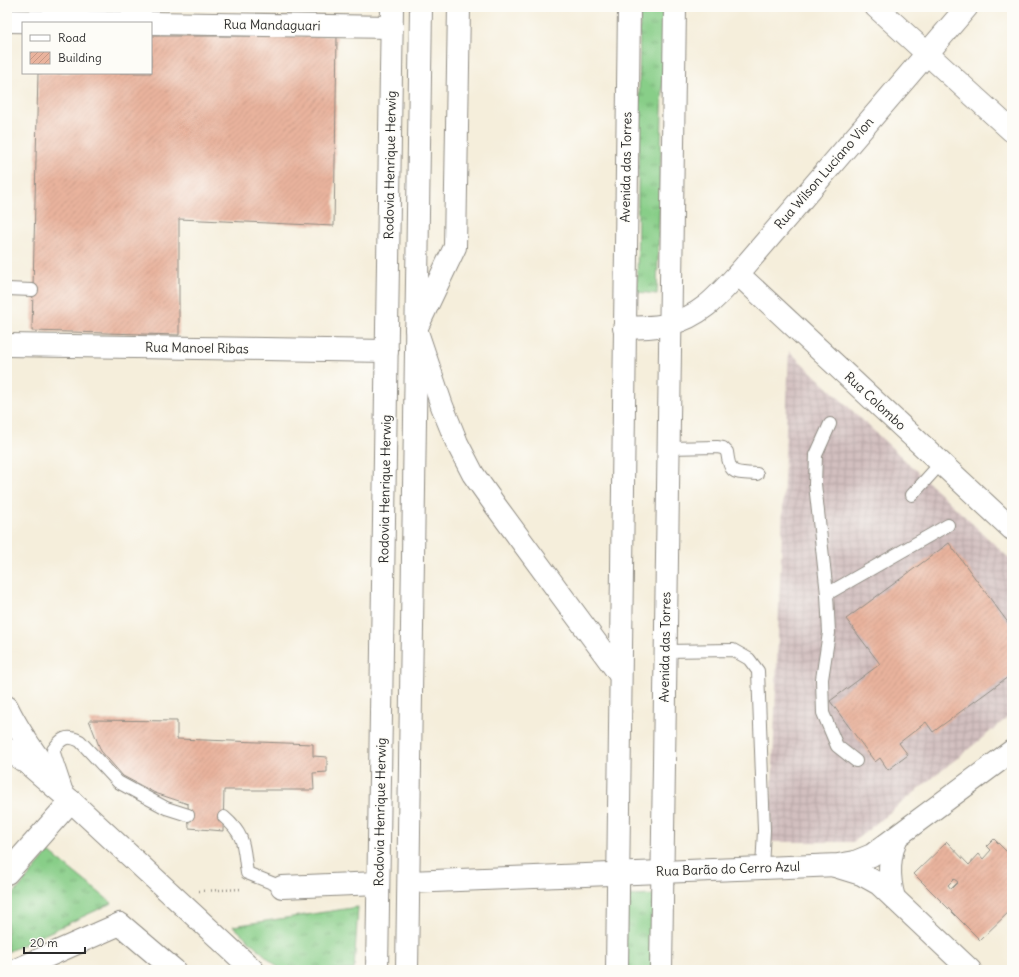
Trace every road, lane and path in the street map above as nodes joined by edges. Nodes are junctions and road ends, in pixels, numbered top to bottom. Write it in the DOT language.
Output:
graph roads {
  1 [pos="421,7"];
  2 [pos="459,7"];
  3 [pos="629,7"];
  4 [pos="675,7"];
  5 [pos="876,7"];
  6 [pos="967,7"];
  7 [pos="392,17"];
  8 [pos="7,21"];
  9 [pos="79,22"];
  10 [pos="152,23"];
  11 [pos="927,53"];
  12 [pos="1012,131"];
  13 [pos="738,274"];
  14 [pos="7,289"];
  15 [pos="32,290"];
  16 [pos="669,324"];
  17 [pos="624,328"];
  18 [pos="416,329"];
  19 [pos="7,345"];
  20 [pos="387,351"];
  21 [pos="830,424"];
  22 [pos="668,448"];
  23 [pos="941,463"];
  24 [pos="757,474"];
  25 [pos="912,495"];
  26 [pos="948,525"];
  27 [pos="1012,529"];
  28 [pos="827,594"];
  29 [pos="665,651"];
  30 [pos="620,675"];
  31 [pos="7,707"];
  32 [pos="7,749"];
  33 [pos="1012,751"];
  34 [pos="856,761"];
  35 [pos="71,802"];
  36 [pos="188,815"];
  37 [pos="224,817"];
  38 [pos="897,837"];
  39 [pos="832,865"];
  40 [pos="762,868"];
  41 [pos="662,872"];
  42 [pos="7,873"];
  43 [pos="618,874"];
  44 [pos="409,882"];
  45 [pos="378,883"];
  46 [pos="282,887"];
  47 [pos="244,889"];
  48 [pos="170,893"];
  49 [pos="894,898"];
  50 [pos="16,970"];
  51 [pos="174,970"];
  52 [pos="253,970"];
  53 [pos="377,970"];
  54 [pos="407,970"];
  55 [pos="616,970"];
  56 [pos="661,970"];
  57 [pos="970,970"];
  1 -- 18 [label="main road"];
  2 -- 18 [label="main road"];
  3 -- 17 [label="main road, Avenida das Torres"];
  4 -- 16 [label="main road, Avenida das Torres"];
  5 -- 11 [label="main road"];
  6 -- 11 [label="main road, Rua Wilson Luciano Vion"];
  7 -- 10 [label="main road, Rua Mandaguari"];
  7 -- 20 [label="main road, Rodovia Henrique Herwig"];
  8 -- 9 [label="main road, Rua Mandaguari"];
  11 -- 12 [label="main road"];
  11 -- 13 [label="main road, Rua Wilson Luciano Vion"];
  13 -- 16 [label="main road, Rua Wilson Luciano Vion"];
  13 -- 23 [label="main road, Rua Colombo"];
  14 -- 15 [label="lane"];
  16 -- 17 [label="main road"];
  16 -- 22 [label="main road, Avenida das Torres"];
  17 -- 30 [label="main road, Avenida das Torres"];
  18 -- 30 [label="main road"];
  18 -- 44 [label="main road"];
  19 -- 20 [label="main road, Rua Manoel Ribas"];
  20 -- 45 [label="main road, Rodovia Henrique Herwig"];
  21 -- 28 [label="lane"];
  22 -- 24 [label="lane"];
  22 -- 29 [label="main road, Avenida das Torres"];
  23 -- 25 [label="lane"];
  23 -- 27 [label="main road, Rua Colombo"];
  26 -- 28 [label="lane"];
  28 -- 34 [label="lane"];
  29 -- 40 [label="lane"];
  29 -- 41 [label="main road, Avenida das Torres"];
  30 -- 43 [label="main road, Avenida das Torres"];
  31 -- 35 [label="main road"];
  32 -- 35 [label="main road"];
  33 -- 38 [label="main road, Rua Barão do Cerro Azul"];
  35 -- 36 [label="lane"];
  35 -- 42 [label="main road"];
  35 -- 48 [label="main road"];
  37 -- 46 [label="lane"];
  38 -- 39 [label="main road, Rua Barão do Cerro Azul"];
  38 -- 49 [label="main road"];
  39 -- 40 [label="main road, Rua Barão do Cerro Azul"];
  39 -- 49 [label="main road"];
  40 -- 41 [label="main road, Rua Barão do Cerro Azul"];
  41 -- 43 [label="main road, Rua Barão do Cerro Azul"];
  41 -- 56 [label="main road, Avenida das Torres"];
  43 -- 44 [label="main road, Rua Barão do Cerro Azul"];
  43 -- 55 [label="main road, Avenida das Torres"];
  44 -- 54 [label="main road"];
  45 -- 46 [label="main road"];
  45 -- 53 [label="main road, Rodovia Henrique Herwig"];
  47 -- 48 [label="path"];
  48 -- 52 [label="main road"];
  49 -- 57 [label="main road"];
  50 -- 51 [label="main road"];
}
